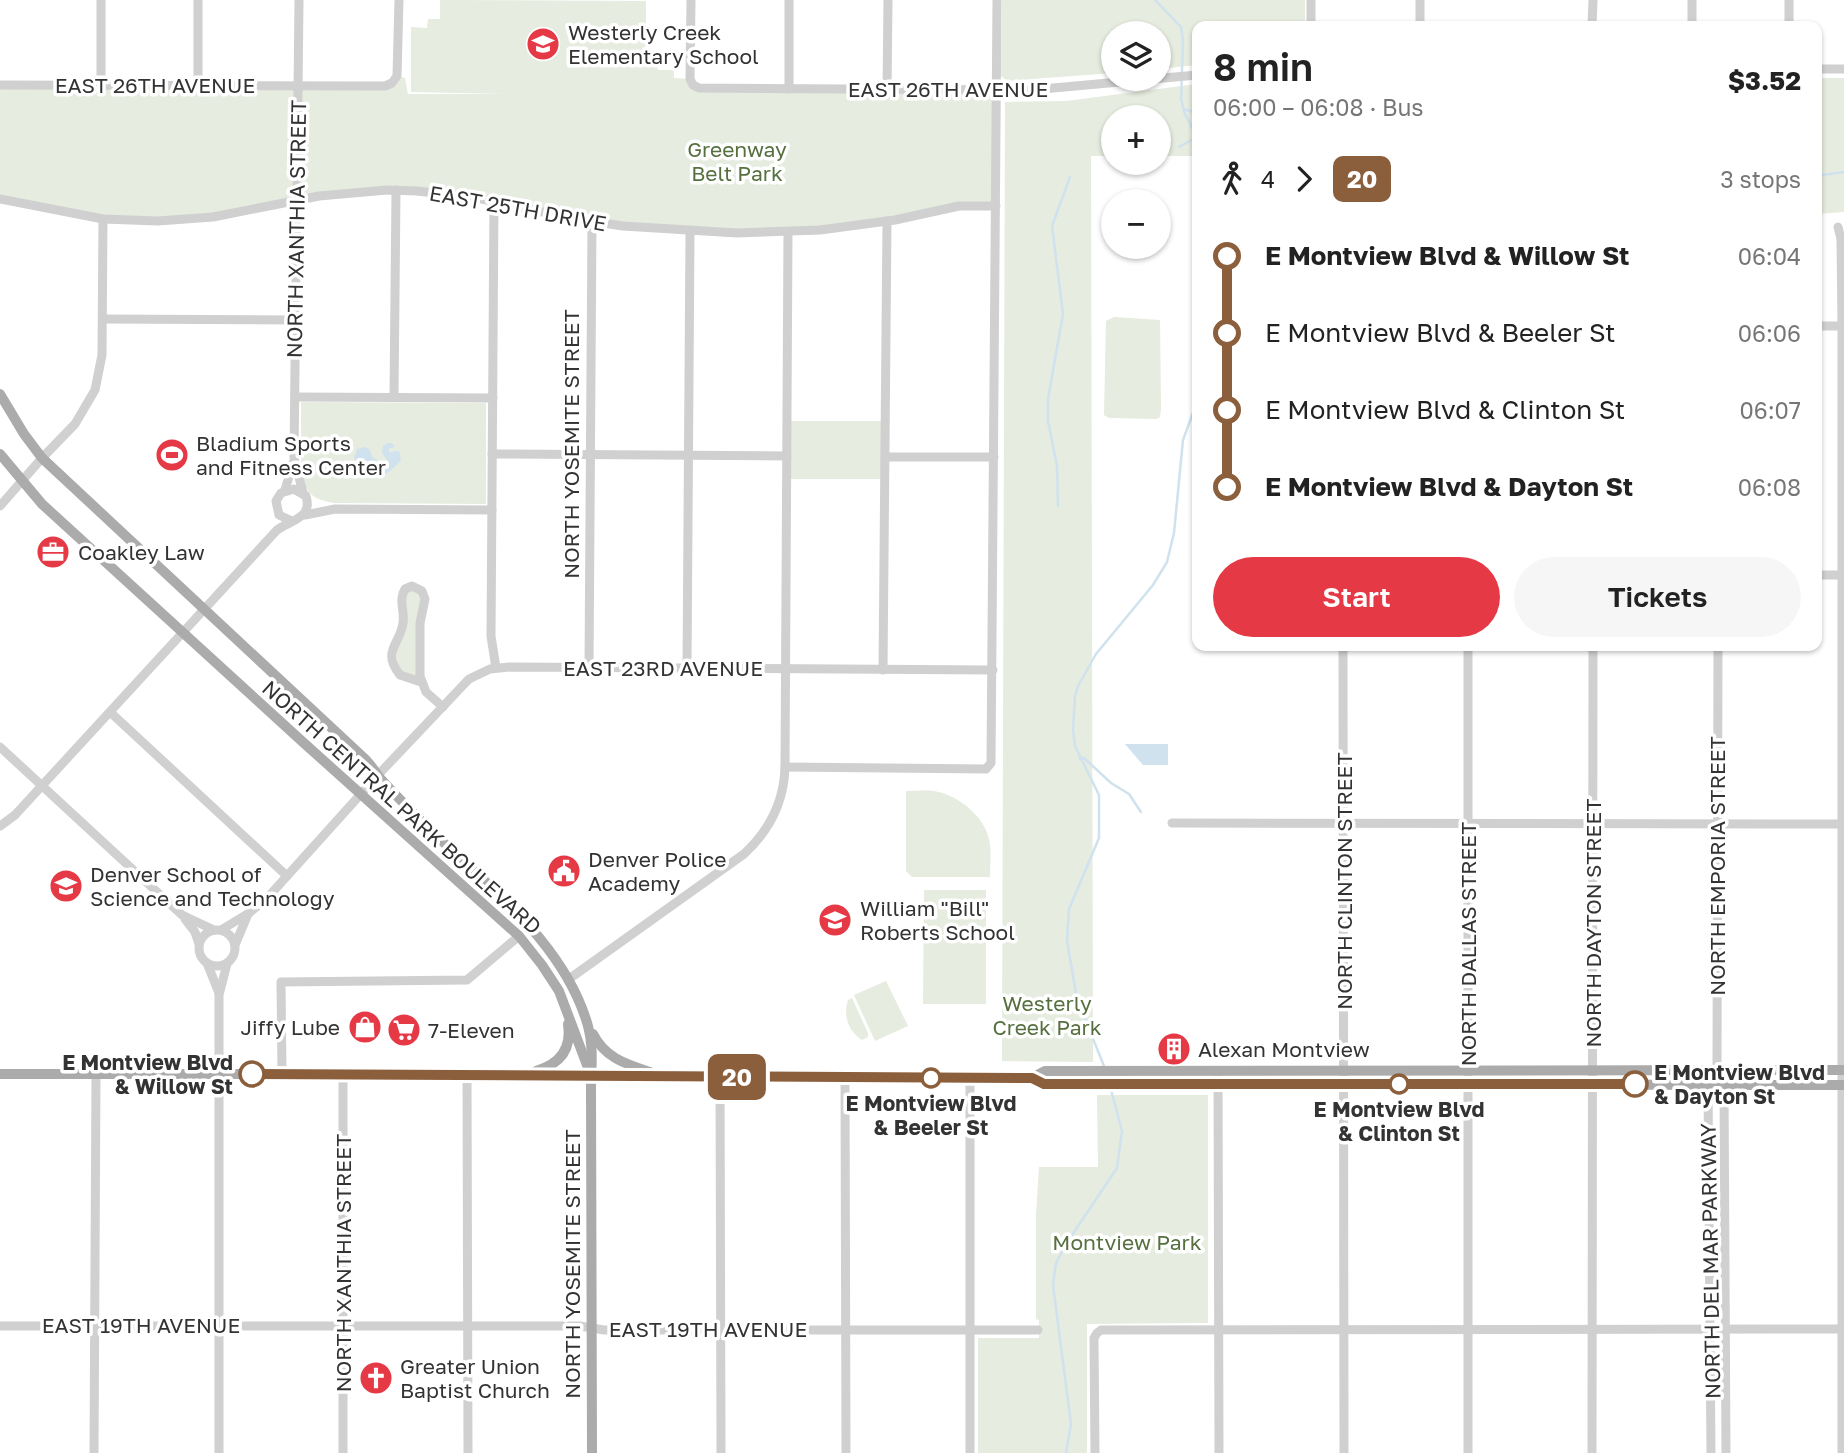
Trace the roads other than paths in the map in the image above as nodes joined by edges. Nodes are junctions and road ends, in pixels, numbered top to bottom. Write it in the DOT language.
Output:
graph roads {
  1 [pos="101,0"];
  2 [pos="198,0"];
  3 [pos="299,0"];
  4 [pos="399,0"];
  5 [pos="691,0"];
  6 [pos="789,0"];
  7 [pos="888,0"];
  8 [pos="997,0"];
  9 [pos="1311,0"];
  10 [pos="1420,0"];
  11 [pos="1593,0"];
  12 [pos="1692,0"];
  13 [pos="1789,0"];
  14 [pos="1311,21"];
  15 [pos="1420,21"];
  16 [pos="1592,21"];
  17 [pos="1692,21"];
  18 [pos="1789,21"];
  19 [pos="1822,69"];
  20 [pos="1844,69"];
  21 [pos="1192,76"];
  22 [pos="0,85"];
  23 [pos="101,85"];
  24 [pos="198,86"];
  25 [pos="298,86"];
  26 [pos="789,89"];
  27 [pos="887,90"];
  28 [pos="997,90"];
  29 [pos="396,190"];
  30 [pos="0,199"];
  31 [pos="297,200"];
  32 [pos="494,201"];
  33 [pos="996,206"];
  34 [pos="103,219"];
  35 [pos="887,221"];
  36 [pos="592,222"];
  37 [pos="1838,227"];
  38 [pos="690,232"];
  39 [pos="788,232"];
  40 [pos="103,318"];
  41 [pos="296,320"];
  42 [pos="1822,326"];
  43 [pos="1843,326"];
  44 [pos="0,394"];
  45 [pos="295,397"];
  46 [pos="394,397"];
  47 [pos="493,398"];
  48 [pos="0,454"];
  49 [pos="492,454"];
  50 [pos="590,455"];
  51 [pos="688,455"];
  52 [pos="787,456"];
  53 [pos="885,457"];
  54 [pos="994,457"];
  55 [pos="42,458"];
  56 [pos="294,458"];
  57 [pos="22,482"];
  58 [pos="285,490"];
  59 [pos="304,494"];
  60 [pos="0,506"];
  61 [pos="335,509"];
  62 [pos="277,510"];
  63 [pos="492,510"];
  64 [pos="304,515"];
  65 [pos="292,521"];
  66 [pos="263,545"];
  67 [pos="1822,575"];
  68 [pos="1843,575"];
  69 [pos="204,610"];
  70 [pos="183,631"];
  71 [pos="1343,651"];
  72 [pos="1468,651"];
  73 [pos="1593,651"];
  74 [pos="1718,651"];
  75 [pos="589,667"];
  76 [pos="496,668"];
  77 [pos="687,668"];
  78 [pos="786,669"];
  79 [pos="883,670"];
  80 [pos="993,670"];
  81 [pos="421,682"];
  82 [pos="443,707"];
  83 [pos="110,712"];
  84 [pos="0,747"];
  85 [pos="785,766"];
  86 [pos="378,775"];
  87 [pos="42,786"];
  88 [pos="361,794"];
  89 [pos="1468,823"];
  90 [pos="1172,824"];
  91 [pos="1344,824"];
  92 [pos="1593,824"];
  93 [pos="1718,824"];
  94 [pos="1843,824"];
  95 [pos="0,826"];
  96 [pos="287,876"];
  97 [pos="249,913"];
  98 [pos="182,915"];
  99 [pos="218,930"];
  100 [pos="519,936"];
  101 [pos="199,944"];
  102 [pos="235,945"];
  103 [pos="207,963"];
  104 [pos="227,964"];
  105 [pos="569,979"];
  106 [pos="219,995"];
  107 [pos="565,1004"];
  108 [pos="588,1025"];
  109 [pos="1842,1070"];
  110 [pos="1218,1071"];
  111 [pos="1344,1071"];
  112 [pos="1592,1071"];
  113 [pos="1717,1071"];
  114 [pos="1469,1072"];
  115 [pos="0,1074"];
  116 [pos="96,1074"];
  117 [pos="219,1074"];
  118 [pos="282,1074"];
  119 [pos="343,1074"];
  120 [pos="467,1074"];
  121 [pos="527,1074"];
  122 [pos="591,1074"];
  123 [pos="659,1074"];
  124 [pos="720,1076"];
  125 [pos="845,1078"];
  126 [pos="1032,1078"];
  127 [pos="970,1079"];
  128 [pos="1218,1084"];
  129 [pos="1344,1084"];
  130 [pos="1468,1084"];
  131 [pos="1592,1084"];
  132 [pos="1708,1085"];
  133 [pos="1724,1085"];
  134 [pos="1842,1085"];
  135 [pos="95,1325"];
  136 [pos="219,1325"];
  137 [pos="343,1325"];
  138 [pos="467,1325"];
  139 [pos="0,1326"];
  140 [pos="592,1328"];
  141 [pos="846,1329"];
  142 [pos="1038,1329"];
  143 [pos="1469,1329"];
  144 [pos="1593,1329"];
  145 [pos="1710,1329"];
  146 [pos="1726,1329"];
  147 [pos="1843,1329"];
  148 [pos="721,1330"];
  149 [pos="1219,1330"];
  150 [pos="1344,1330"];
  151 [pos="969,1331"];
  152 [pos="94,1453"];
  153 [pos="219,1453"];
  154 [pos="343,1453"];
  155 [pos="468,1453"];
  156 [pos="592,1453"];
  157 [pos="721,1453"];
  158 [pos="846,1453"];
  159 [pos="970,1453"];
  160 [pos="1094,1453"];
  161 [pos="1219,1453"];
  162 [pos="1344,1453"];
  163 [pos="1468,1453"];
  164 [pos="1592,1453"];
  165 [pos="1711,1453"];
  166 [pos="1726,1453"];
  167 [pos="1842,1453"];
  1 -- 23 [label="street"];
  2 -- 24 [label="street"];
  3 -- 25 [label="street, NORTH XANTHIA STREET"];
  4 -- 25 [label="street, EAST 26TH AVENUE"];
  5 -- 26 [label="street, EAST 26TH AVENUE"];
  6 -- 26 [label="street"];
  7 -- 27 [label="street"];
  8 -- 28 [label="street"];
  9 -- 14 [label="street"];
  10 -- 15 [label="street"];
  11 -- 16 [label="street"];
  12 -- 17 [label="street"];
  13 -- 18 [label="street"];
  19 -- 20 [label="street"];
  21 -- 28 [label="street, EAST 26TH AVENUE"];
  22 -- 23 [label="street, EAST 26TH AVENUE"];
  23 -- 24 [label="street, EAST 26TH AVENUE"];
  24 -- 25 [label="street, EAST 26TH AVENUE"];
  25 -- 31 [label="street, NORTH XANTHIA STREET"];
  26 -- 27 [label="street, EAST 26TH AVENUE"];
  27 -- 28 [label="street, EAST 26TH AVENUE"];
  28 -- 33 [label="street"];
  29 -- 31 [label="street, EAST 25TH DRIVE"];
  29 -- 32 [label="street, EAST 25TH DRIVE"];
  29 -- 46 [label="street"];
  30 -- 34 [label="street, EAST 25TH DRIVE"];
  31 -- 34 [label="street, EAST 25TH DRIVE"];
  31 -- 41 [label="street, NORTH XANTHIA STREET"];
  32 -- 36 [label="street, EAST 25TH DRIVE"];
  32 -- 47 [label="street"];
  33 -- 35 [label="street, EAST 25TH DRIVE"];
  33 -- 54 [label="street"];
  34 -- 40 [label="street"];
  35 -- 39 [label="street, EAST 25TH DRIVE"];
  35 -- 53 [label="street"];
  36 -- 38 [label="street, EAST 25TH DRIVE"];
  36 -- 50 [label="street, NORTH YOSEMITE STREET"];
  37 -- 43 [label="street"];
  38 -- 39 [label="street, EAST 25TH DRIVE"];
  38 -- 51 [label="street"];
  39 -- 52 [label="street"];
  40 -- 41 [label="street"];
  40 -- 55 [label="street"];
  41 -- 45 [label="street, NORTH XANTHIA STREET"];
  42 -- 43 [label="street"];
  43 -- 68 [label="street"];
  44 -- 55 [label="main road, NORTH CENTRAL PARK BOULEVARD"];
  45 -- 46 [label="street"];
  45 -- 56 [label="street, NORTH XANTHIA STREET"];
  46 -- 47 [label="street"];
  47 -- 49 [label="street"];
  48 -- 57 [label="main road, NORTH CENTRAL PARK BOULEVARD"];
  49 -- 50 [label="street"];
  49 -- 63 [label="street"];
  50 -- 51 [label="street"];
  50 -- 75 [label="street, NORTH YOSEMITE STREET"];
  51 -- 52 [label="street"];
  51 -- 77 [label="street"];
  52 -- 78 [label="street"];
  53 -- 54 [label="street"];
  53 -- 79 [label="street"];
  54 -- 80 [label="street"];
  55 -- 57 [label="street"];
  55 -- 69 [label="main road, NORTH CENTRAL PARK BOULEVARD"];
  56 -- 58 [label="street, NORTH XANTHIA STREET"];
  56 -- 59 [label="street, NORTH XANTHIA STREET"];
  57 -- 60 [label="street"];
  57 -- 70 [label="main road, NORTH CENTRAL PARK BOULEVARD"];
  58 -- 59 [label="street"];
  58 -- 62 [label="street"];
  59 -- 61 [label="street"];
  59 -- 64 [label="street"];
  61 -- 63 [label="street"];
  61 -- 64 [label="street"];
  62 -- 65 [label="street"];
  62 -- 66 [label="street"];
  63 -- 76 [label="street"];
  64 -- 65 [label="street"];
  65 -- 66 [label="street"];
  66 -- 69 [label="street"];
  67 -- 68 [label="street"];
  68 -- 94 [label="street"];
  69 -- 70 [label="street"];
  69 -- 86 [label="main road, NORTH CENTRAL PARK BOULEVARD"];
  70 -- 83 [label="street"];
  70 -- 88 [label="main road, NORTH CENTRAL PARK BOULEVARD"];
  71 -- 91 [label="street, NORTH CLINTON STREET"];
  72 -- 89 [label="street, NORTH DALLAS STREET"];
  73 -- 92 [label="street, NORTH DAYTON STREET"];
  74 -- 93 [label="street, NORTH EMPORIA STREET"];
  75 -- 76 [label="street, EAST 23RD AVENUE"];
  75 -- 77 [label="street, EAST 23RD AVENUE"];
  76 -- 82 [label="street, EAST 23RD AVENUE"];
  77 -- 78 [label="street, EAST 23RD AVENUE"];
  78 -- 79 [label="street, EAST 23RD AVENUE"];
  78 -- 85 [label="street"];
  79 -- 80 [label="street, EAST 23RD AVENUE"];
  80 -- 85 [label="street"];
  81 -- 81 [label="street"];
  81 -- 82 [label="street"];
  82 -- 86 [label="street, EAST 23RD AVENUE"];
  83 -- 87 [label="street"];
  83 -- 96 [label="street"];
  84 -- 87 [label="street"];
  85 -- 105 [label="street"];
  86 -- 88 [label="street, EAST 23RD AVENUE"];
  86 -- 105 [label="main road, NORTH CENTRAL PARK BOULEVARD"];
  87 -- 95 [label="street"];
  87 -- 98 [label="street"];
  88 -- 96 [label="street, EAST 23RD AVENUE"];
  88 -- 100 [label="main road, NORTH CENTRAL PARK BOULEVARD"];
  89 -- 91 [label="street"];
  89 -- 92 [label="street"];
  89 -- 114 [label="street, NORTH DALLAS STREET"];
  90 -- 91 [label="street"];
  91 -- 111 [label="street, NORTH CLINTON STREET"];
  92 -- 93 [label="street"];
  92 -- 112 [label="street, NORTH DAYTON STREET"];
  93 -- 94 [label="street"];
  93 -- 113 [label="street, NORTH EMPORIA STREET"];
  94 -- 109 [label="street"];
  96 -- 97 [label="street, EAST 23RD AVENUE"];
  97 -- 99 [label="street"];
  97 -- 102 [label="street"];
  98 -- 99 [label="street"];
  98 -- 101 [label="street"];
  99 -- 101 [label="street"];
  99 -- 102 [label="street"];
  100 -- 107 [label="main road, NORTH CENTRAL PARK BOULEVARD"];
  100 -- 118 [label="street"];
  101 -- 103 [label="street"];
  102 -- 104 [label="street"];
  103 -- 104 [label="street"];
  103 -- 106 [label="street"];
  104 -- 106 [label="street"];
  105 -- 108 [label="main road, NORTH CENTRAL PARK BOULEVARD"];
  106 -- 117 [label="street"];
  107 -- 121 [label="main road"];
  107 -- 122 [label="main road, NORTH CENTRAL PARK BOULEVARD"];
  108 -- 122 [label="main road, NORTH CENTRAL PARK BOULEVARD"];
  108 -- 123 [label="main road"];
  109 -- 113 [label="main road"];
  109 -- 134 [label="street"];
  110 -- 111 [label="main road"];
  110 -- 126 [label="main road"];
  110 -- 128 [label="street"];
  111 -- 114 [label="main road"];
  111 -- 129 [label="street, NORTH CLINTON STREET"];
  112 -- 113 [label="main road"];
  112 -- 114 [label="main road"];
  112 -- 131 [label="street, NORTH DAYTON STREET"];
  113 -- 132 [label="street"];
  113 -- 133 [label="street, NORTH EMPORIA STREET"];
  114 -- 130 [label="street, NORTH DALLAS STREET"];
  115 -- 116 [label="main road"];
  116 -- 117 [label="main road"];
  116 -- 135 [label="street"];
  117 -- 118 [label="main road"];
  117 -- 136 [label="street"];
  118 -- 119 [label="main road"];
  119 -- 120 [label="main road"];
  119 -- 137 [label="street, NORTH XANTHIA STREET"];
  120 -- 121 [label="main road"];
  120 -- 138 [label="street"];
  121 -- 122 [label="main road"];
  122 -- 123 [label="main road"];
  122 -- 140 [label="main road, NORTH YOSEMITE STREET"];
  123 -- 124 [label="main road"];
  124 -- 125 [label="main road"];
  124 -- 148 [label="street"];
  125 -- 127 [label="main road"];
  125 -- 141 [label="street"];
  126 -- 127 [label="main road"];
  126 -- 128 [label="main road"];
  127 -- 151 [label="street"];
  128 -- 129 [label="main road"];
  128 -- 149 [label="street"];
  129 -- 130 [label="main road"];
  129 -- 150 [label="street, NORTH CLINTON STREET"];
  130 -- 131 [label="main road"];
  130 -- 143 [label="street, NORTH DALLAS STREET"];
  131 -- 132 [label="main road"];
  131 -- 144 [label="street, NORTH DAYTON STREET"];
  132 -- 133 [label="main road"];
  132 -- 145 [label="street, NORTH DEL MAR PARKWAY"];
  133 -- 134 [label="main road"];
  133 -- 146 [label="street, NORTH DEL MAR PARKWAY"];
  134 -- 147 [label="street"];
  135 -- 136 [label="street, EAST 19TH AVENUE"];
  135 -- 139 [label="street, EAST 19TH AVENUE"];
  135 -- 152 [label="street"];
  136 -- 137 [label="street, EAST 19TH AVENUE"];
  136 -- 153 [label="street"];
  137 -- 138 [label="street, EAST 19TH AVENUE"];
  137 -- 154 [label="street, NORTH XANTHIA STREET"];
  138 -- 140 [label="street, EAST 19TH AVENUE"];
  138 -- 155 [label="street"];
  140 -- 148 [label="street, EAST 19TH AVENUE"];
  140 -- 156 [label="main road, NORTH YOSEMITE STREET"];
  141 -- 148 [label="street, EAST 19TH AVENUE"];
  141 -- 151 [label="street, EAST 19TH AVENUE"];
  141 -- 158 [label="street"];
  142 -- 151 [label="street, EAST 19TH AVENUE"];
  143 -- 144 [label="street"];
  143 -- 150 [label="street"];
  143 -- 163 [label="street, NORTH DALLAS STREET"];
  144 -- 145 [label="street"];
  144 -- 164 [label="street, NORTH DAYTON STREET"];
  145 -- 146 [label="street"];
  145 -- 165 [label="street, NORTH DEL MAR PARKWAY"];
  146 -- 147 [label="street"];
  146 -- 166 [label="street, NORTH DEL MAR PARKWAY"];
  147 -- 167 [label="street"];
  148 -- 157 [label="street"];
  149 -- 150 [label="street"];
  149 -- 160 [label="street"];
  149 -- 161 [label="street"];
  150 -- 162 [label="street, NORTH CLINTON STREET"];
  151 -- 159 [label="street"];
}
